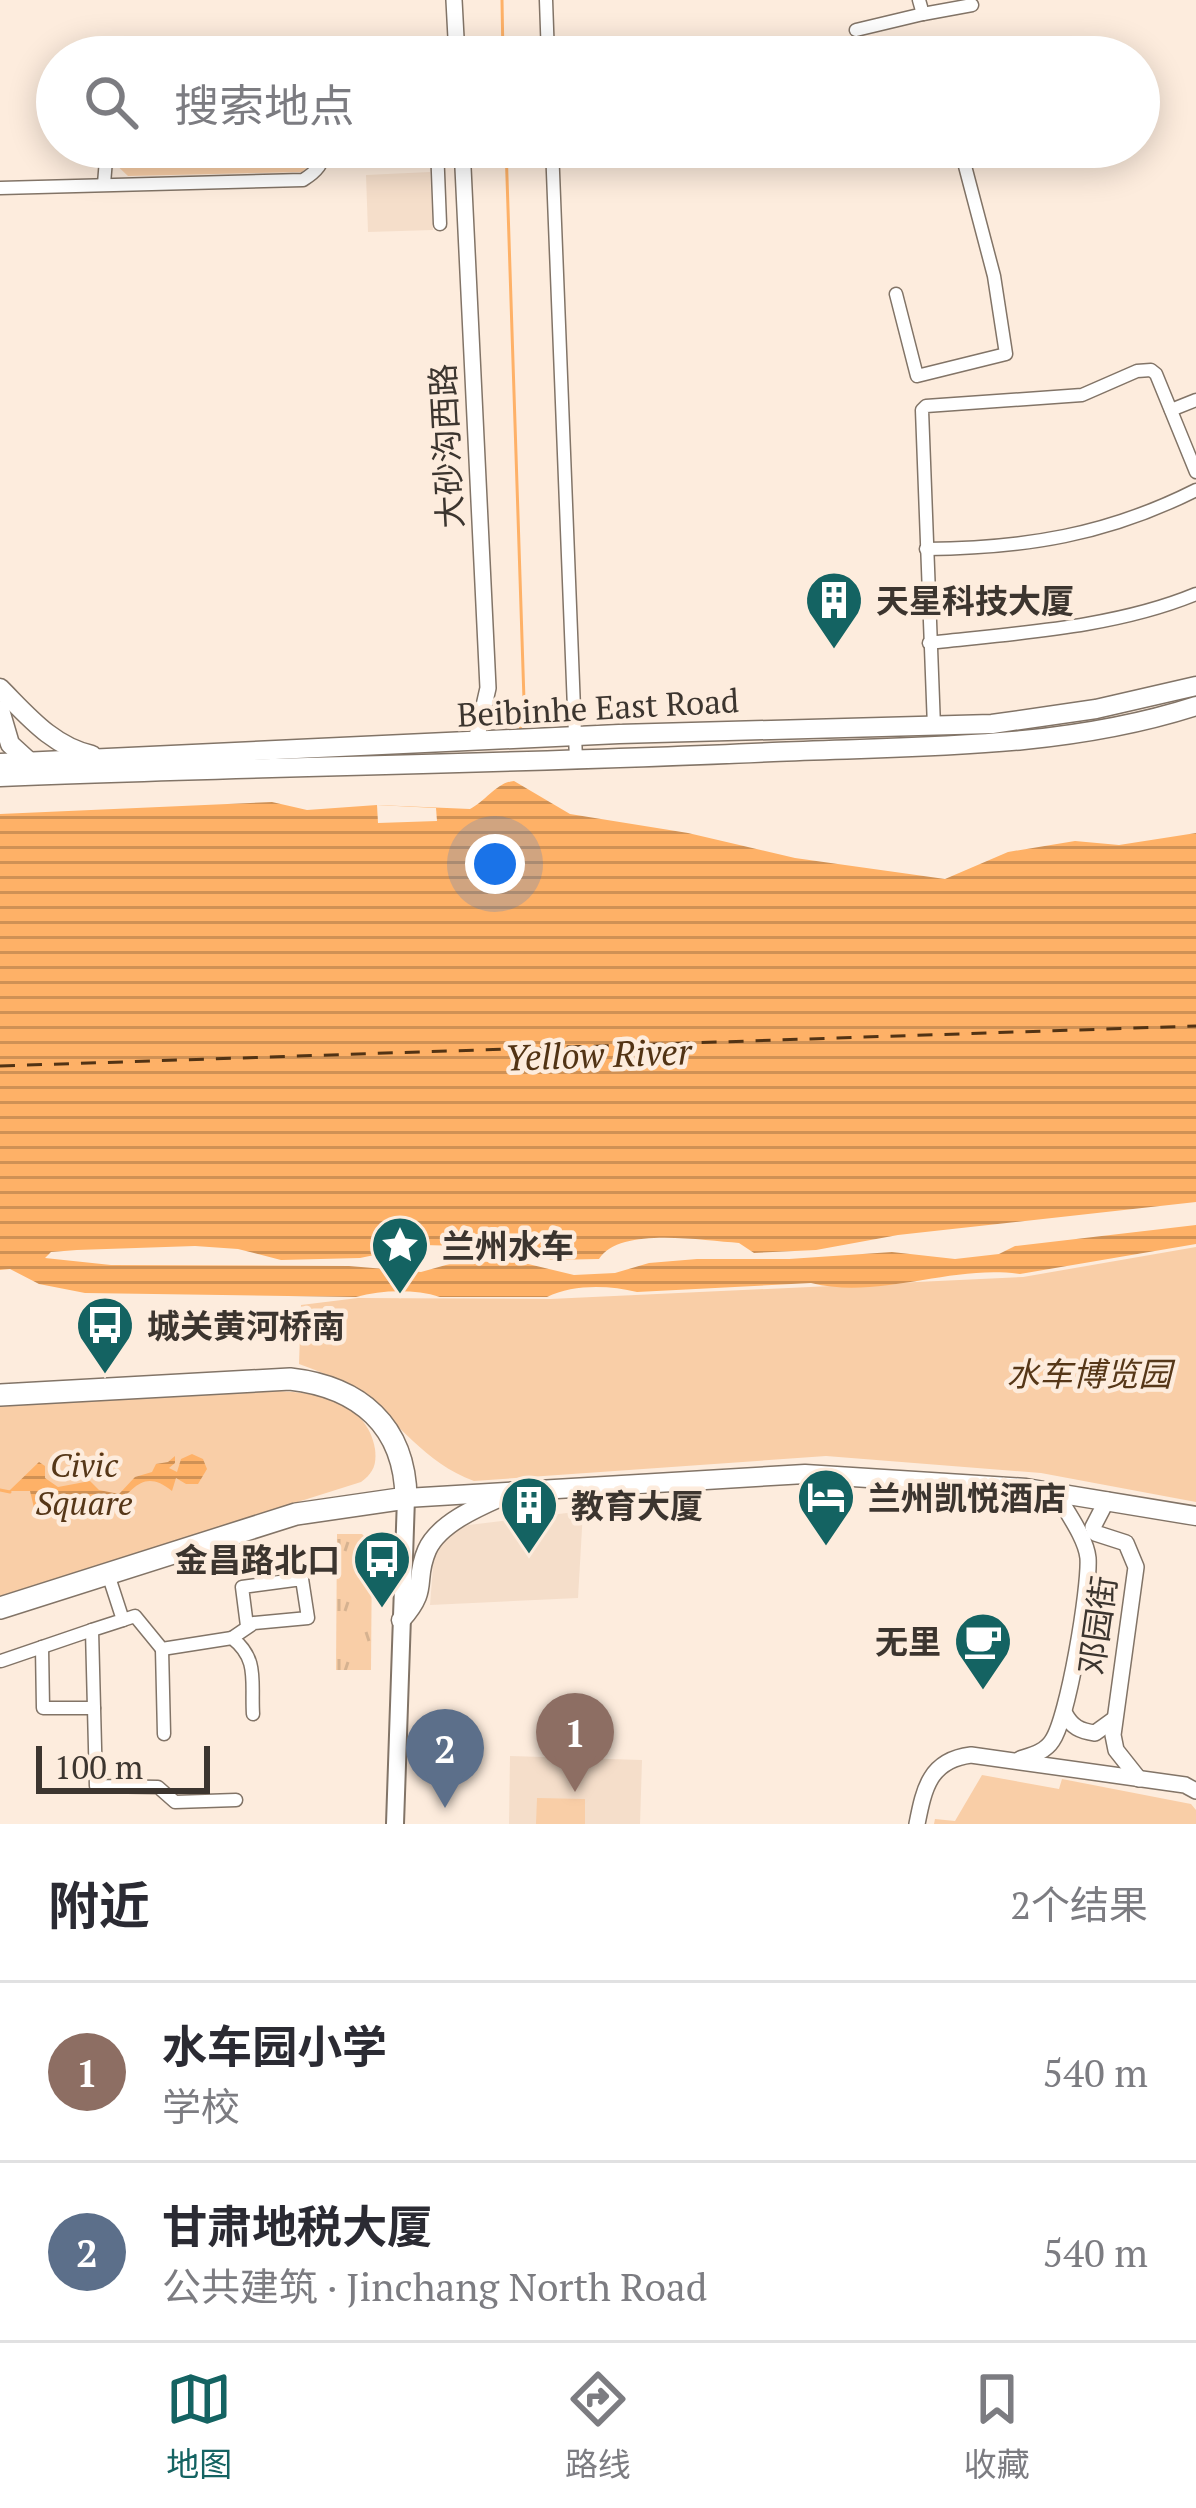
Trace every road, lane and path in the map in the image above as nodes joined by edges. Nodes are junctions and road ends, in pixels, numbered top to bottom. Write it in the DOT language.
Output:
graph roads {
  1 [pos="454,0"];
  2 [pos="546,0"];
  3 [pos="971,5"];
  4 [pos="921,7"];
  5 [pos="856,30"];
  6 [pos="456,36"];
  7 [pos="547,36"];
  8 [pos="105,168"];
  9 [pos="318,168"];
  10 [pos="438,168"];
  11 [pos="463,168"];
  12 [pos="553,168"];
  13 [pos="965,168"];
  14 [pos="104,184"];
  15 [pos="0,188"];
  16 [pos="440,224"];
  17 [pos="896,294"];
  18 [pos="1196,400"];
  19 [pos="1171,410"];
  20 [pos="1196,472"];
  21 [pos="1196,490"];
  22 [pos="926,548"];
  23 [pos="1196,594"];
  24 [pos="929,643"];
  25 [pos="1196,686"];
  26 [pos="0,688"];
  27 [pos="1196,706"];
  28 [pos="0,710"];
  29 [pos="934,727"];
  30 [pos="568,738"];
  31 [pos="486,741"];
  32 [pos="4,758"];
  33 [pos="114,759"];
  34 [pos="569,760"];
  35 [pos="29,763"];
  36 [pos="67,774"];
  37 [pos="0,777"];
  38 [pos="0,1391"];
  39 [pos="518,1490"];
  40 [pos="1054,1491"];
  41 [pos="406,1498"];
  42 [pos="1107,1500"];
  43 [pos="1196,1516"];
  44 [pos="108,1574"];
  45 [pos="0,1609"];
  46 [pos="123,1620"];
  47 [pos="401,1620"];
  48 [pos="247,1626"];
  49 [pos="92,1630"];
  50 [pos="232,1637"];
  51 [pos="43,1647"];
  52 [pos="162,1649"];
  53 [pos="1,1661"];
  54 [pos="94,1708"];
  55 [pos="253,1714"];
  56 [pos="1065,1714"];
  57 [pos="1113,1720"];
  58 [pos="164,1734"];
  59 [pos="1020,1759"];
  60 [pos="1139,1779"];
  61 [pos="1196,1791"];
  62 [pos="236,1800"];
  63 [pos="394,1824"];
  64 [pos="916,1824"];
  1 -- 6 [label="street"];
  2 -- 7 [label="street"];
  3 -- 4 [label="street"];
  4 -- 5 [label="street"];
  8 -- 14 [label="street"];
  9 -- 14 [label="street"];
  10 -- 16 [label="street"];
  11 -- 31 [label="street, 大砂沟西路"];
  12 -- 30 [label="street"];
  13 -- 17 [label="street"];
  14 -- 15 [label="street"];
  18 -- 19 [label="street"];
  19 -- 20 [label="street"];
  19 -- 22 [label="street"];
  21 -- 22 [label="street"];
  22 -- 24 [label="street"];
  23 -- 24 [label="street"];
  24 -- 29 [label="street"];
  25 -- 29 [label="main road, Beibinhe East Road"];
  26 -- 32 [label="main road"];
  26 -- 33 [label="main road"];
  27 -- 34 [label="main road, Beibinhe East Road"];
  28 -- 32 [label="main road"];
  29 -- 30 [label="main road, Beibinhe East Road"];
  30 -- 31 [label="main road, Beibinhe East Road"];
  30 -- 34 [label="street"];
  31 -- 33 [label="main road, Beibinhe East Road"];
  32 -- 35 [label="main road"];
  33 -- 35 [label="main road, Beibinhe East Road"];
  34 -- 36 [label="main road, Beibinhe East Road"];
  35 -- 36 [label="main road"];
  36 -- 37 [label="main road, Beibinhe East Road"];
  38 -- 41 [label="highway"];
  39 -- 40 [label="main road"];
  39 -- 41 [label="main road"];
  39 -- 47 [label="main road"];
  40 -- 42 [label="main road"];
  40 -- 56 [label="street, 邓园街"];
  41 -- 44 [label="highway"];
  41 -- 47 [label="main road"];
  42 -- 43 [label="main road"];
  42 -- 57 [label="street, 邓园街"];
  44 -- 45 [label="highway"];
  44 -- 46 [label="street"];
  46 -- 49 [label="street"];
  46 -- 52 [label="street"];
  47 -- 63 [label="main road"];
  48 -- 48 [label="street"];
  48 -- 50 [label="street"];
  49 -- 51 [label="street"];
  49 -- 54 [label="street"];
  50 -- 52 [label="street"];
  50 -- 55 [label="street"];
  51 -- 53 [label="street"];
  51 -- 54 [label="street"];
  52 -- 58 [label="street"];
  54 -- 62 [label="street"];
  56 -- 57 [label="street"];
  56 -- 59 [label="street, 邓园街"];
  57 -- 60 [label="street, 邓园街"];
  59 -- 60 [label="street"];
  59 -- 64 [label="street"];
  60 -- 61 [label="street"];
}
